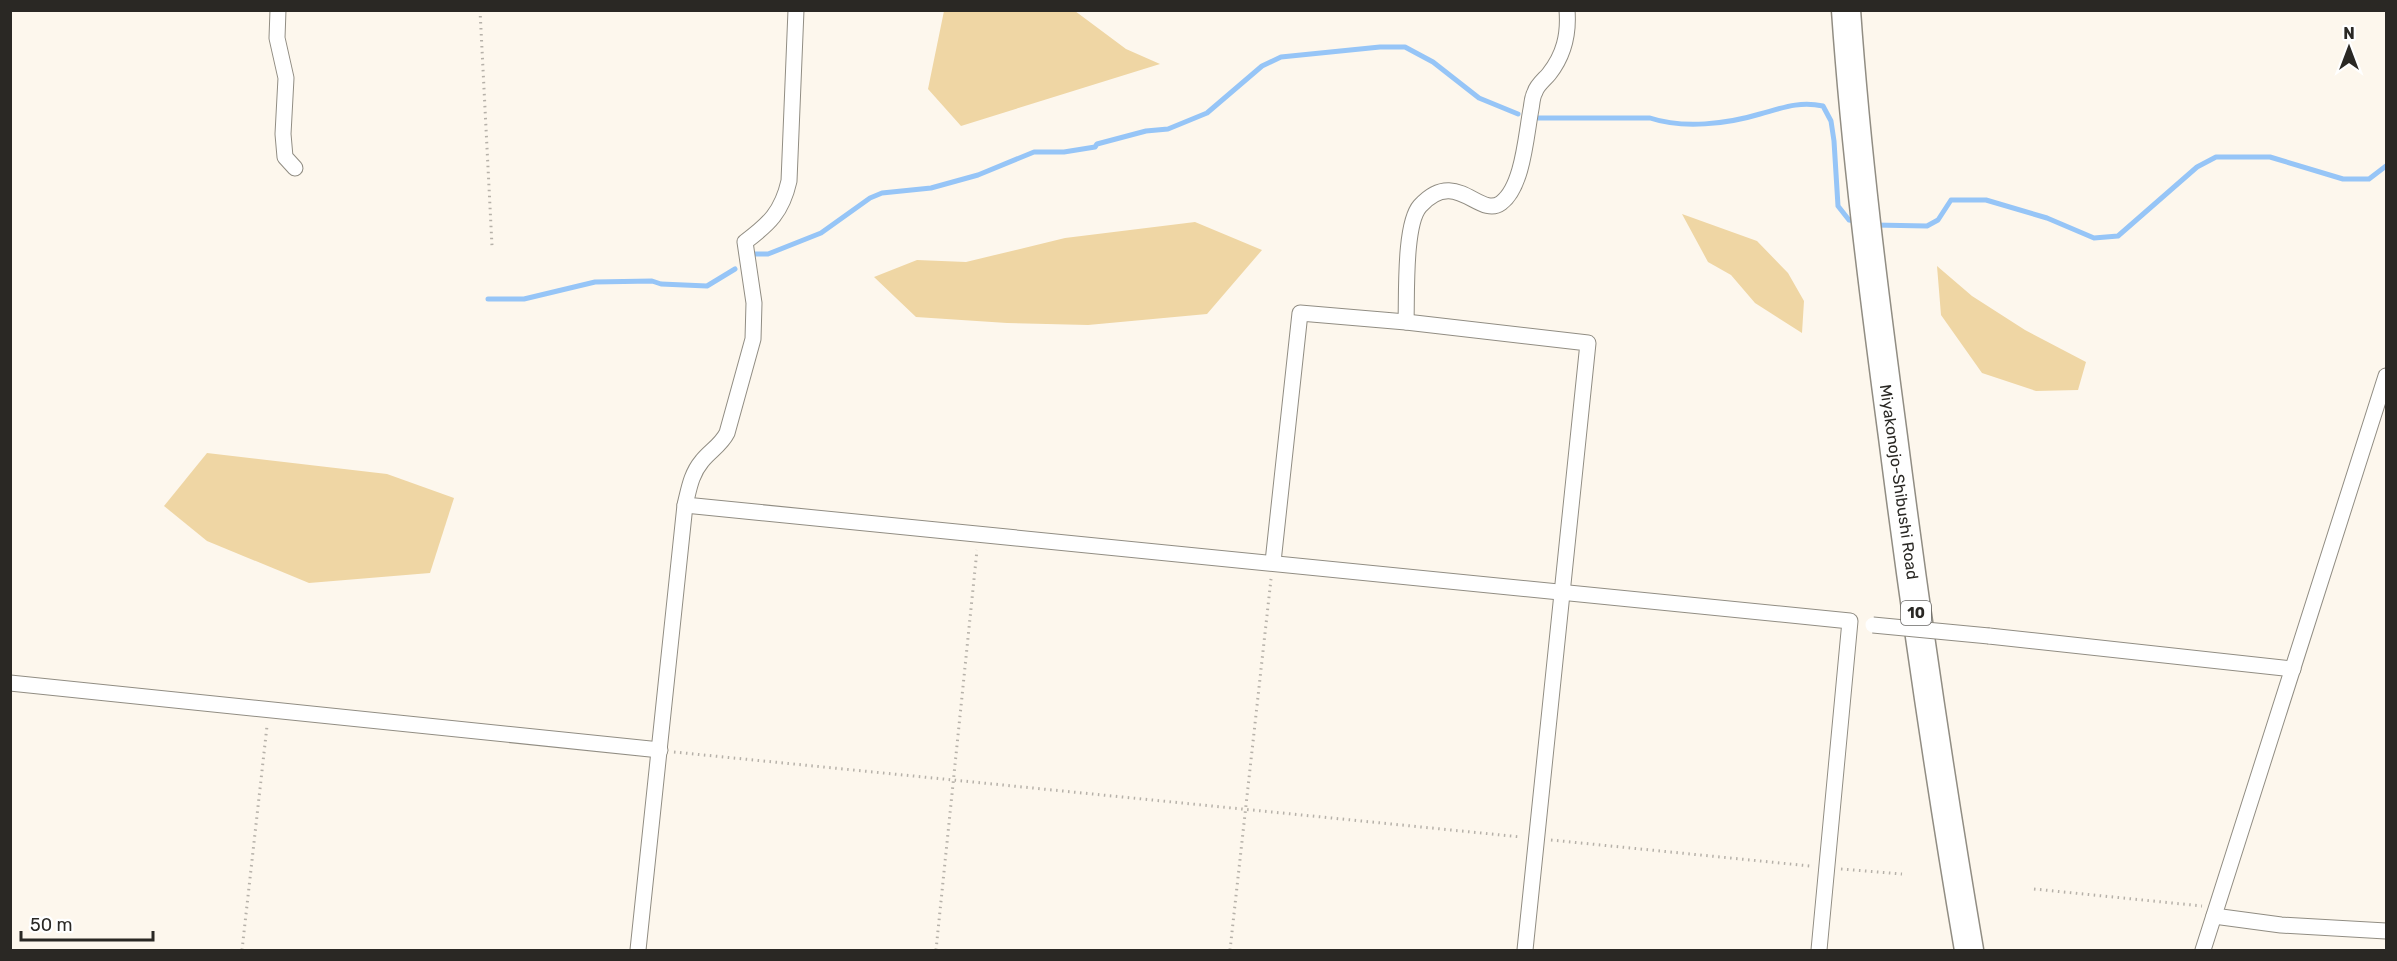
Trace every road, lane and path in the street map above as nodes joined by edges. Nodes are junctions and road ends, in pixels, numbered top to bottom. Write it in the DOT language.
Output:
graph roads {
  1 [pos="278,10"];
  2 [pos="480,10"];
  3 [pos="796,10"];
  4 [pos="1567,10"];
  5 [pos="1846,10"];
  6 [pos="295,168"];
  7 [pos="492,246"];
  8 [pos="1407,322"];
  9 [pos="2386,376"];
  10 [pos="685,505"];
  11 [pos="979,534"];
  12 [pos="1273,562"];
  13 [pos="1562,591"];
  14 [pos="1850,621"];
  15 [pos="2293,669"];
  16 [pos="10,683"];
  17 [pos="268,710"];
  18 [pos="660,750"];
  19 [pos="954,780"];
  20 [pos="1245,809"];
  21 [pos="1536,838"];
  22 [pos="1827,867"];
  23 [pos="1902,873"];
  24 [pos="2034,889"];
  25 [pos="2215,911"];
  26 [pos="2386,931"];
  27 [pos="242,951"];
  28 [pos="638,951"];
  29 [pos="936,951"];
  30 [pos="1230,951"];
  31 [pos="1525,951"];
  32 [pos="1819,951"];
  33 [pos="1969,951"];
  34 [pos="2203,951"];
  1 -- 6 [label="street"];
  2 -- 7 [label="path"];
  3 -- 10 [label="street"];
  4 -- 8 [label="street"];
  5 -- 33 [label="highway, Miyakonojo-Shibushi Road / 10"];
  8 -- 12 [label="street"];
  8 -- 13 [label="street"];
  9 -- 15 [label="street"];
  10 -- 11 [label="street"];
  10 -- 18 [label="street"];
  11 -- 12 [label="street"];
  11 -- 19 [label="path"];
  12 -- 13 [label="street"];
  12 -- 20 [label="path"];
  13 -- 14 [label="street"];
  13 -- 21 [label="street"];
  14 -- 15 [label="street, bridge"];
  14 -- 22 [label="street"];
  15 -- 25 [label="street"];
  16 -- 17 [label="street"];
  17 -- 18 [label="street"];
  17 -- 27 [label="path"];
  18 -- 19 [label="path"];
  18 -- 28 [label="street"];
  19 -- 20 [label="path"];
  19 -- 29 [label="path"];
  20 -- 21 [label="path"];
  20 -- 30 [label="path"];
  21 -- 22 [label="path"];
  21 -- 31 [label="street"];
  22 -- 23 [label="path"];
  22 -- 32 [label="street"];
  24 -- 25 [label="path"];
  25 -- 26 [label="street"];
  25 -- 34 [label="street"];
}
